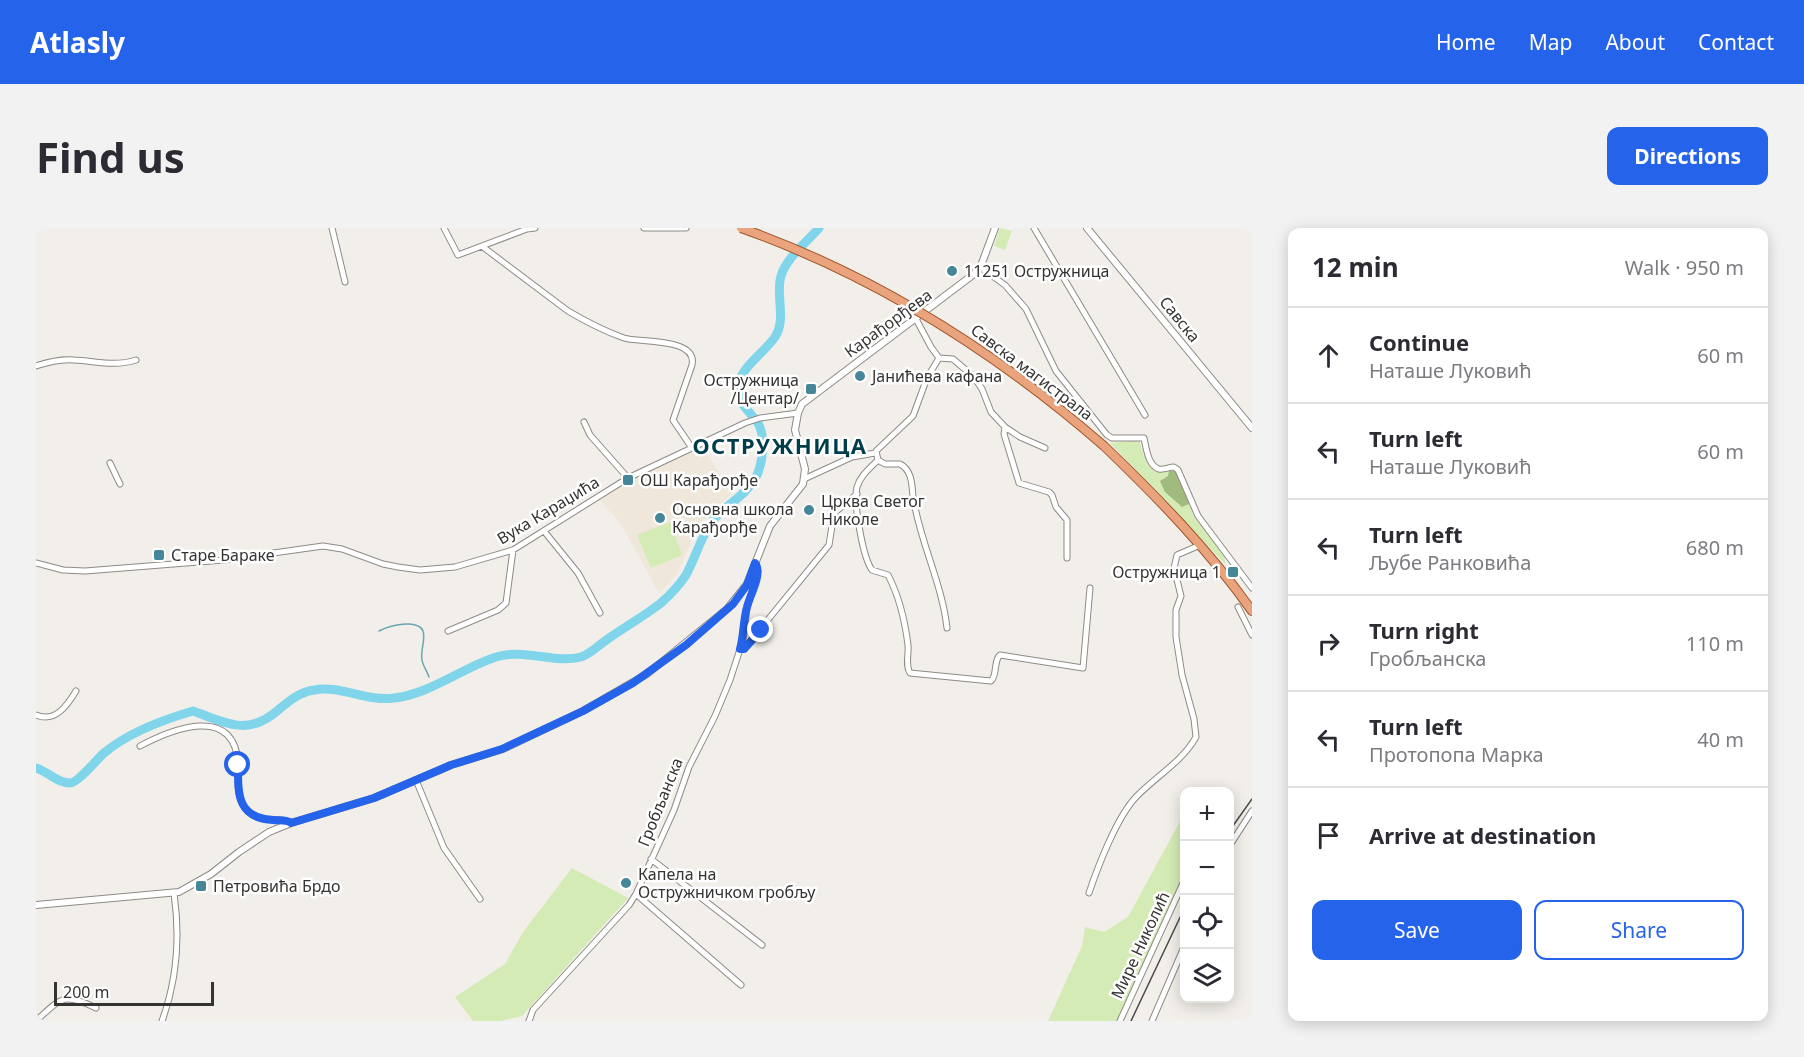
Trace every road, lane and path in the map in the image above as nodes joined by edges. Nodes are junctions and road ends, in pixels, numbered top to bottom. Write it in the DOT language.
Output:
graph roads {
  1 [pos="332,228"];
  2 [pos="444,228"];
  3 [pos="535,228"];
  4 [pos="644,228"];
  5 [pos="686,228"];
  6 [pos="741,228"];
  7 [pos="995,228"];
  8 [pos="1034,228"];
  9 [pos="1086,228"];
  10 [pos="483,247"];
  11 [pos="980,267"];
  12 [pos="345,282"];
  13 [pos="916,319"];
  14 [pos="939,358"];
  15 [pos="136,360"];
  16 [pos="36,366"];
  17 [pos="798,413"];
  18 [pos="1145,415"];
  19 [pos="584,422"];
  20 [pos="1005,427"];
  21 [pos="1252,428"];
  22 [pos="692,448"];
  23 [pos="1045,448"];
  24 [pos="875,453"];
  25 [pos="878,460"];
  26 [pos="110,463"];
  27 [pos="628,478"];
  28 [pos="804,479"];
  29 [pos="120,484"];
  30 [pos="857,494"];
  31 [pos="544,531"];
  32 [pos="1200,545"];
  33 [pos="513,550"];
  34 [pos="1067,558"];
  35 [pos="36,563"];
  36 [pos="755,563"];
  37 [pos="1090,588"];
  38 [pos="1252,588"];
  39 [pos="1238,607"];
  40 [pos="1252,611"];
  41 [pos="600,613"];
  42 [pos="947,628"];
  43 [pos="448,631"];
  44 [pos="1252,635"];
  45 [pos="740,649"];
  46 [pos="76,691"];
  47 [pos="36,716"];
  48 [pos="140,746"];
  49 [pos="416,780"];
  50 [pos="1252,811"];
  51 [pos="291,823"];
  52 [pos="1233,841"];
  53 [pos="651,859"];
  54 [pos="1180,892"];
  55 [pos="174,893"];
  56 [pos="1089,893"];
  57 [pos="636,894"];
  58 [pos="480,899"];
  59 [pos="36,905"];
  60 [pos="762,945"];
  61 [pos="1184,949"];
  62 [pos="741,985"];
  63 [pos="96,1008"];
  64 [pos="36,1021"];
  65 [pos="162,1021"];
  66 [pos="529,1021"];
  67 [pos="1120,1021"];
  68 [pos="1152,1021"];
  1 -- 12 [label="street"];
  2 -- 10 [label="street"];
  3 -- 10 [label="street"];
  4 -- 5 [label="street"];
  6 -- 32 [label="main road, Савска магистрала, bridge"];
  7 -- 11 [label="street, Карађорђева"];
  8 -- 18 [label="street"];
  9 -- 21 [label="street, Савска"];
  10 -- 22 [label="street"];
  11 -- 13 [label="street, Карађорђева"];
  11 -- 38 [label="street"];
  13 -- 14 [label="street"];
  13 -- 17 [label="street, Карађорђева"];
  14 -- 20 [label="street"];
  14 -- 24 [label="street"];
  15 -- 16 [label="street"];
  17 -- 22 [label="street, Вука Караџића"];
  17 -- 28 [label="street"];
  19 -- 27 [label="street"];
  20 -- 23 [label="street"];
  20 -- 34 [label="street"];
  22 -- 27 [label="street, Вука Караџића"];
  24 -- 25 [label="street"];
  24 -- 28 [label="street"];
  25 -- 30 [label="street"];
  25 -- 42 [label="street"];
  26 -- 29 [label="street"];
  27 -- 31 [label="street, Вука Караџића"];
  28 -- 36 [label="street"];
  30 -- 37 [label="street"];
  30 -- 45 [label="street"];
  31 -- 33 [label="street, Вука Караџића"];
  31 -- 41 [label="street"];
  32 -- 40 [label="main road, Савска магистрала"];
  32 -- 56 [label="street"];
  33 -- 35 [label="street, Вука Караџића"];
  33 -- 43 [label="street"];
  36 -- 45 [label="street, Гробљанска"];
  36 -- 49 [label="street"];
  39 -- 44 [label="street"];
  45 -- 53 [label="street, Гробљанска"];
  46 -- 47 [label="street"];
  48 -- 51 [label="street"];
  49 -- 51 [label="street"];
  49 -- 58 [label="street"];
  50 -- 52 [label="street"];
  51 -- 55 [label="street"];
  53 -- 57 [label="street, Гробљанска"];
  53 -- 60 [label="street"];
  54 -- 67 [label="street, Мире Николић"];
  55 -- 59 [label="street"];
  55 -- 65 [label="street"];
  57 -- 62 [label="street"];
  57 -- 66 [label="street, Гробљанска"];
  61 -- 68 [label="street"];
  63 -- 64 [label="street"];
}
